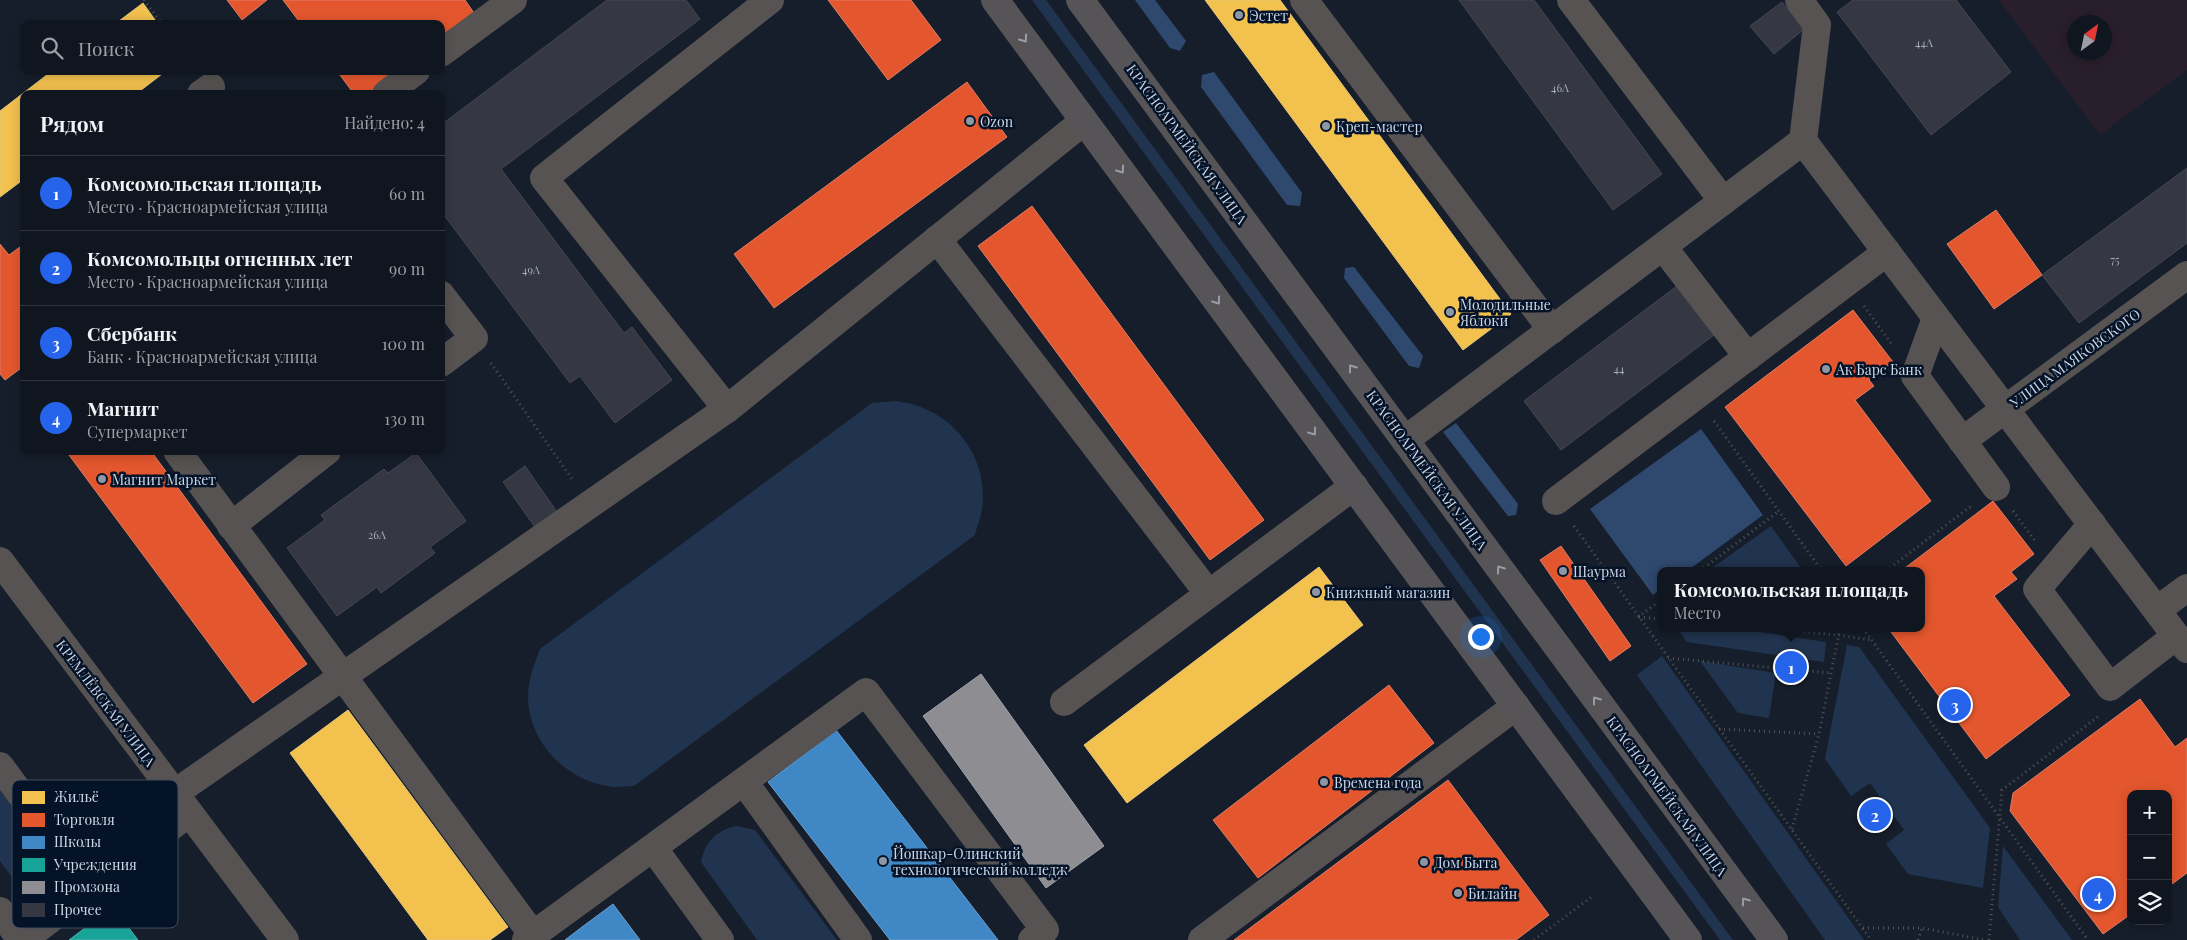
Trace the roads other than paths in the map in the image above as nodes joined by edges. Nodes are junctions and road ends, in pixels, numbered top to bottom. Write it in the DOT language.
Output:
graph roads {
  1 [pos="513,0"];
  2 [pos="770,0"];
  3 [pos="995,0"];
  4 [pos="1304,0"];
  5 [pos="1571,0"];
  6 [pos="1799,0"];
  7 [pos="1088,3"];
  8 [pos="445,50"];
  9 [pos="411,75"];
  10 [pos="391,90"];
  11 [pos="1084,121"];
  12 [pos="1803,141"];
  13 [pos="1723,201"];
  14 [pos="937,239"];
  15 [pos="1663,247"];
  16 [pos="1887,252"];
  17 [pos="2187,275"];
  18 [pos="445,300"];
  19 [pos="1936,318"];
  20 [pos="1552,330"];
  21 [pos="1748,357"];
  22 [pos="445,360"];
  23 [pos="727,409"];
  24 [pos="2005,409"];
  25 [pos="1405,440"];
  26 [pos="1962,441"];
  27 [pos="180,455"];
  28 [pos="322,455"];
  29 [pos="1354,486"];
  30 [pos="1996,487"];
  31 [pos="1556,502"];
  32 [pos="2092,524"];
  33 [pos="231,526"];
  34 [pos="0,561"];
  35 [pos="2187,588"];
  36 [pos="1208,593"];
  37 [pos="2157,610"];
  38 [pos="2182,642"];
  39 [pos="341,676"];
  40 [pos="1064,702"];
  41 [pos="1516,706"];
  42 [pos="0,766"];
  43 [pos="165,780"];
  44 [pos="12,782"];
  45 [pos="744,783"];
  46 [pos="178,798"];
  47 [pos="182,803"];
  48 [pos="178,807"];
  49 [pos="654,849"];
  50 [pos="0,911"];
  51 [pos="12,927"];
  52 [pos="13,928"];
  53 [pos="38,928"];
  54 [pos="529,938"];
  55 [pos="22,940"];
  56 [pos="285,940"];
  57 [pos="720,940"];
  58 [pos="858,940"];
  59 [pos="1032,940"];
  60 [pos="1202,940"];
  61 [pos="1688,940"];
  62 [pos="1774,940"];
  1 -- 8 [label="street"];
  2 -- 23 [label="street"];
  3 -- 11 [label="main road, one-way"];
  4 -- 20 [label="street"];
  5 -- 13 [label="street"];
  6 -- 12 [label="street"];
  25 -- 7 [label="main road, КРАСНОАРМЕЙСКАЯ УЛИЦА, one-way"];
  9 -- 10 [label="street"];
  11 -- 14 [label="street"];
  11 -- 29 [label="main road, one-way"];
  12 -- 13 [label="street"];
  12 -- 16 [label="street"];
  13 -- 15 [label="street"];
  14 -- 23 [label="street"];
  14 -- 36 [label="street"];
  15 -- 20 [label="street"];
  15 -- 21 [label="street"];
  16 -- 19 [label="street"];
  16 -- 21 [label="street"];
  17 -- 24 [label="street, УЛИЦА МАЯКОВСКОГО"];
  18 -- 22 [label="street"];
  19 -- 24 [label="street"];
  19 -- 26 [label="street"];
  20 -- 25 [label="street"];
  21 -- 31 [label="street"];
  23 -- 39 [label="street"];
  24 -- 26 [label="street, УЛИЦА МАЯКОВСКОГО"];
  24 -- 32 [label="street"];
  62 -- 25 [label="main road, КРАСНОАРМЕЙСКАЯ УЛИЦА, one-way"];
  26 -- 30 [label="street"];
  27 -- 33 [label="street"];
  28 -- 33 [label="street"];
  29 -- 36 [label="street"];
  29 -- 41 [label="main road"];
  32 -- 37 [label="street"];
  32 -- 38 [label="street"];
  33 -- 39 [label="street"];
  34 -- 43 [label="street, КРЕМЛЁВСКАЯ УЛИЦА"];
  35 -- 37 [label="street"];
  36 -- 40 [label="street"];
  37 -- 38 [label="street"];
  39 -- 47 [label="street"];
  39 -- 54 [label="street"];
  41 -- 60 [label="street"];
  41 -- 61 [label="main road"];
  42 -- 44 [label="street"];
  45 -- 49 [label="street"];
  45 -- 58 [label="street"];
  45 -- 59 [label="street"];
  46 -- 47 [label="street, КРЕМЛЁВСКАЯ УЛИЦА"];
  47 -- 48 [label="street"];
  47 -- 56 [label="street, КРЕМЛЁВСКАЯ УЛИЦА"];
  49 -- 54 [label="street"];
  49 -- 57 [label="street"];
  50 -- 51 [label="street"];
  52 -- 55 [label="street"];
  53 -- 55 [label="street"];
}
